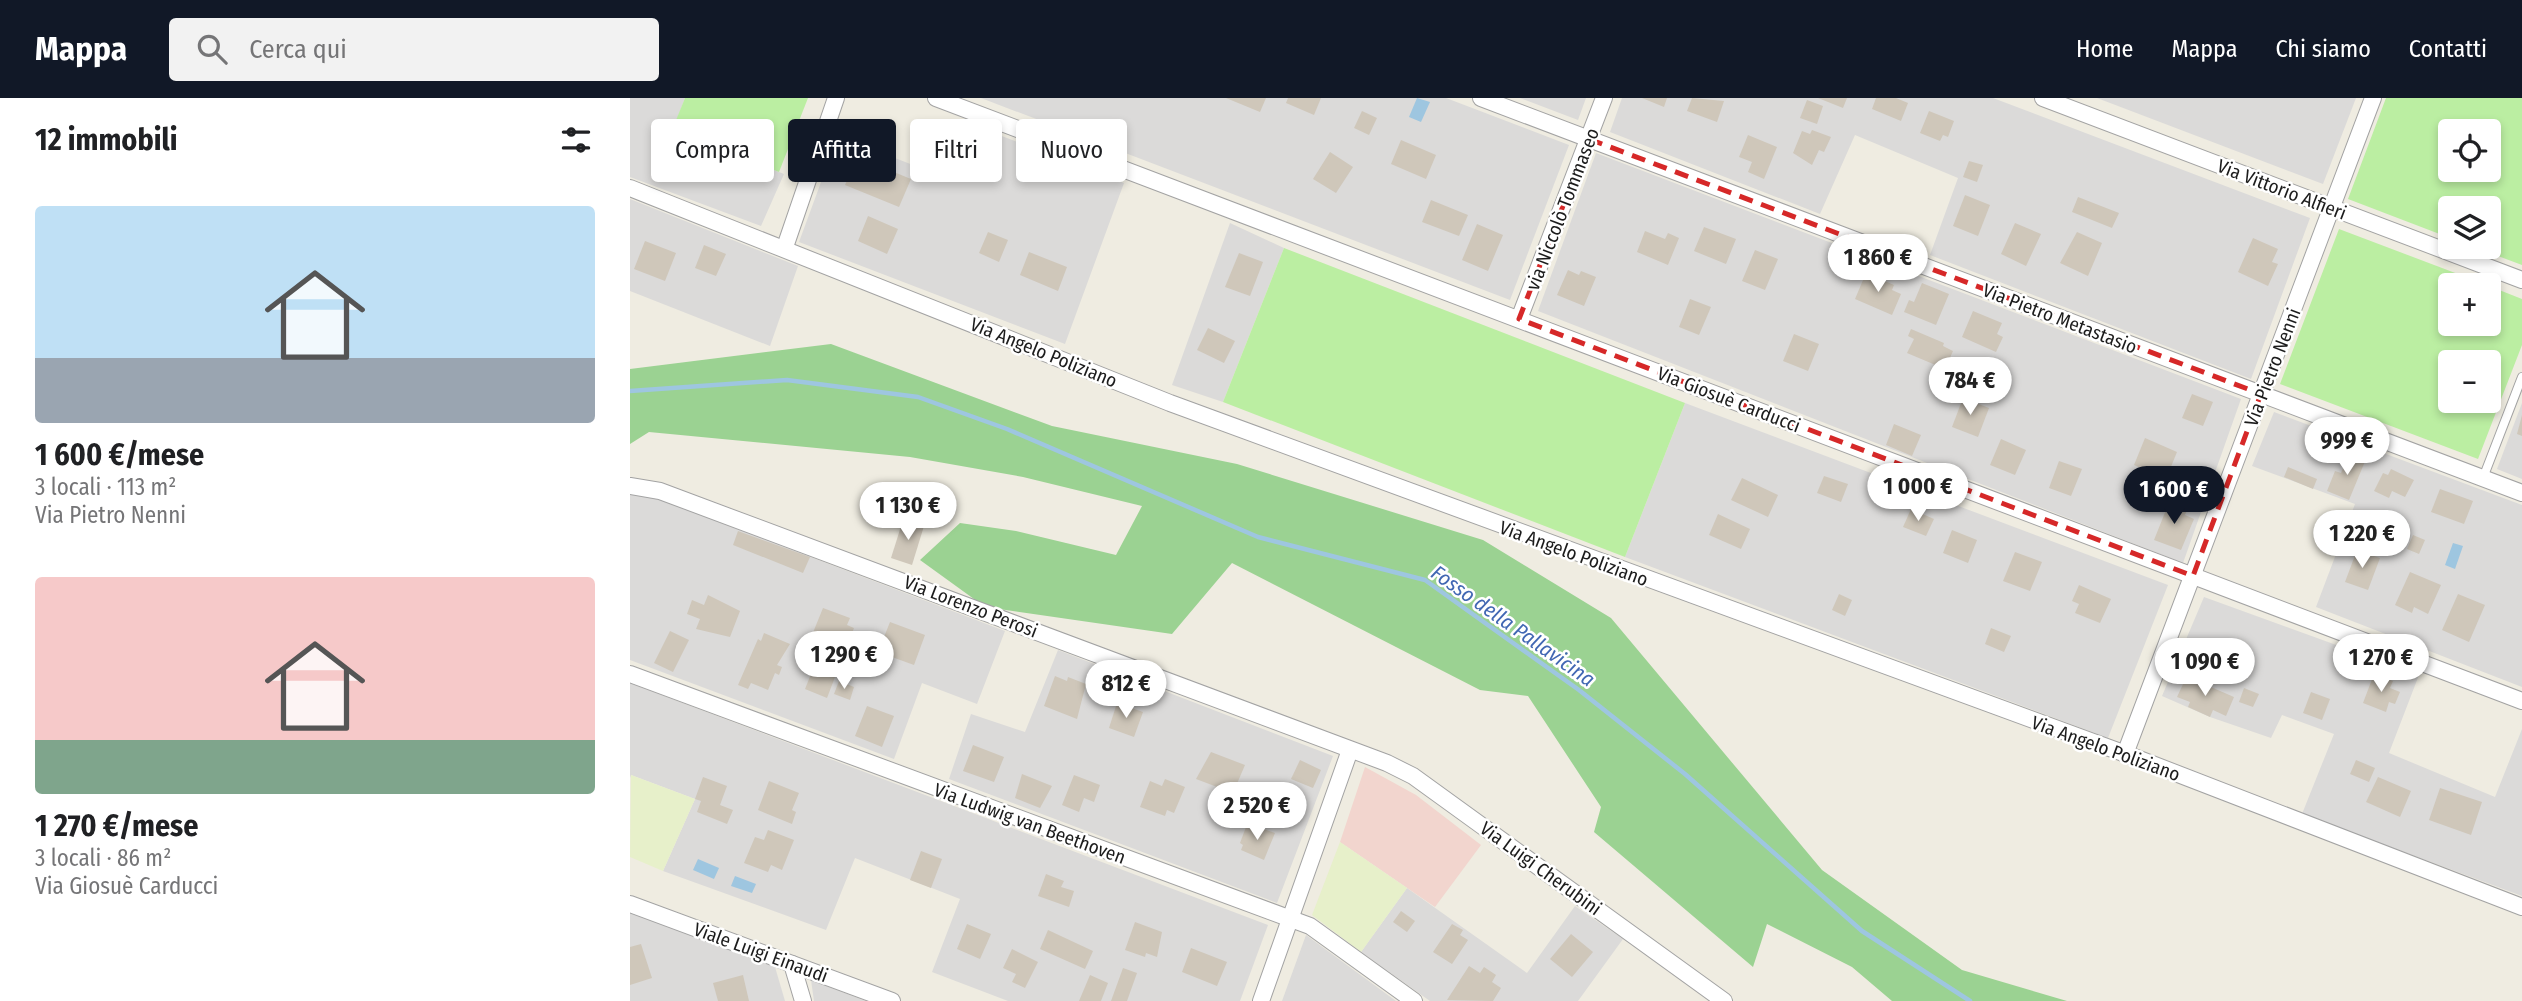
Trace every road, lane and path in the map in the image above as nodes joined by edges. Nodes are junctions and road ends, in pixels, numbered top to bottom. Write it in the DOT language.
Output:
graph roads {
  1 [pos="836,98"];
  2 [pos="936,98"];
  3 [pos="1481,98"];
  4 [pos="1604,98"];
  5 [pos="2043,98"];
  6 [pos="2373,98"];
  7 [pos="1589,139"];
  8 [pos="630,188"];
  9 [pos="2332,208"];
  10 [pos="785,247"];
  11 [pos="2522,280"];
  12 [pos="1519,320"];
  13 [pos="2522,377"];
  14 [pos="2261,394"];
  15 [pos="2483,478"];
  16 [pos="630,486"];
  17 [pos="2522,493"];
  18 [pos="2193,576"];
  19 [pos="630,674"];
  20 [pos="2522,701"];
  21 [pos="1350,750"];
  22 [pos="2125,754"];
  23 [pos="630,904"];
  24 [pos="2522,906"];
  25 [pos="1289,920"];
  26 [pos="792,964"];
  27 [pos="803,1001"];
  28 [pos="892,1001"];
  29 [pos="1261,1001"];
  30 [pos="1414,1001"];
  31 [pos="1724,1001"];
  1 -- 10 [label="street"];
  2 -- 12 [label="street, Via Giosuè Carducci"];
  3 -- 7 [label="street, Via Pietro Metastasio"];
  4 -- 7 [label="street, via Niccolò Tommaseo"];
  5 -- 9 [label="street, Via Vittorio Alfieri"];
  6 -- 9 [label="street, Via Pietro Nenni"];
  7 -- 12 [label="street, via Niccolò Tommaseo"];
  7 -- 14 [label="street, Via Pietro Metastasio"];
  8 -- 10 [label="street, Via Angelo Poliziano"];
  9 -- 11 [label="street, Via Vittorio Alfieri"];
  9 -- 14 [label="street, Via Pietro Nenni"];
  10 -- 22 [label="street, Via Angelo Poliziano"];
  12 -- 18 [label="street, Via Giosuè Carducci"];
  13 -- 15 [label="lane"];
  14 -- 15 [label="street, Via Pietro Metastasio"];
  14 -- 18 [label="street, Via Pietro Nenni"];
  15 -- 17 [label="street, Via Pietro Metastasio"];
  16 -- 21 [label="street, Via Lorenzo Perosi"];
  18 -- 20 [label="street, Via Giosuè Carducci"];
  18 -- 22 [label="street, Via Pietro Nenni"];
  19 -- 25 [label="street, Via Ludwig van Beethoven"];
  21 -- 25 [label="street"];
  21 -- 31 [label="street, Via Luigi Cherubini"];
  22 -- 24 [label="street, Via Angelo Poliziano"];
  23 -- 26 [label="street, Viale Luigi Einaudi"];
  25 -- 29 [label="street"];
  25 -- 30 [label="street, Via Ludwig van Beethoven"];
  26 -- 27 [label="street"];
  26 -- 28 [label="street, Viale Luigi Einaudi"];
}
